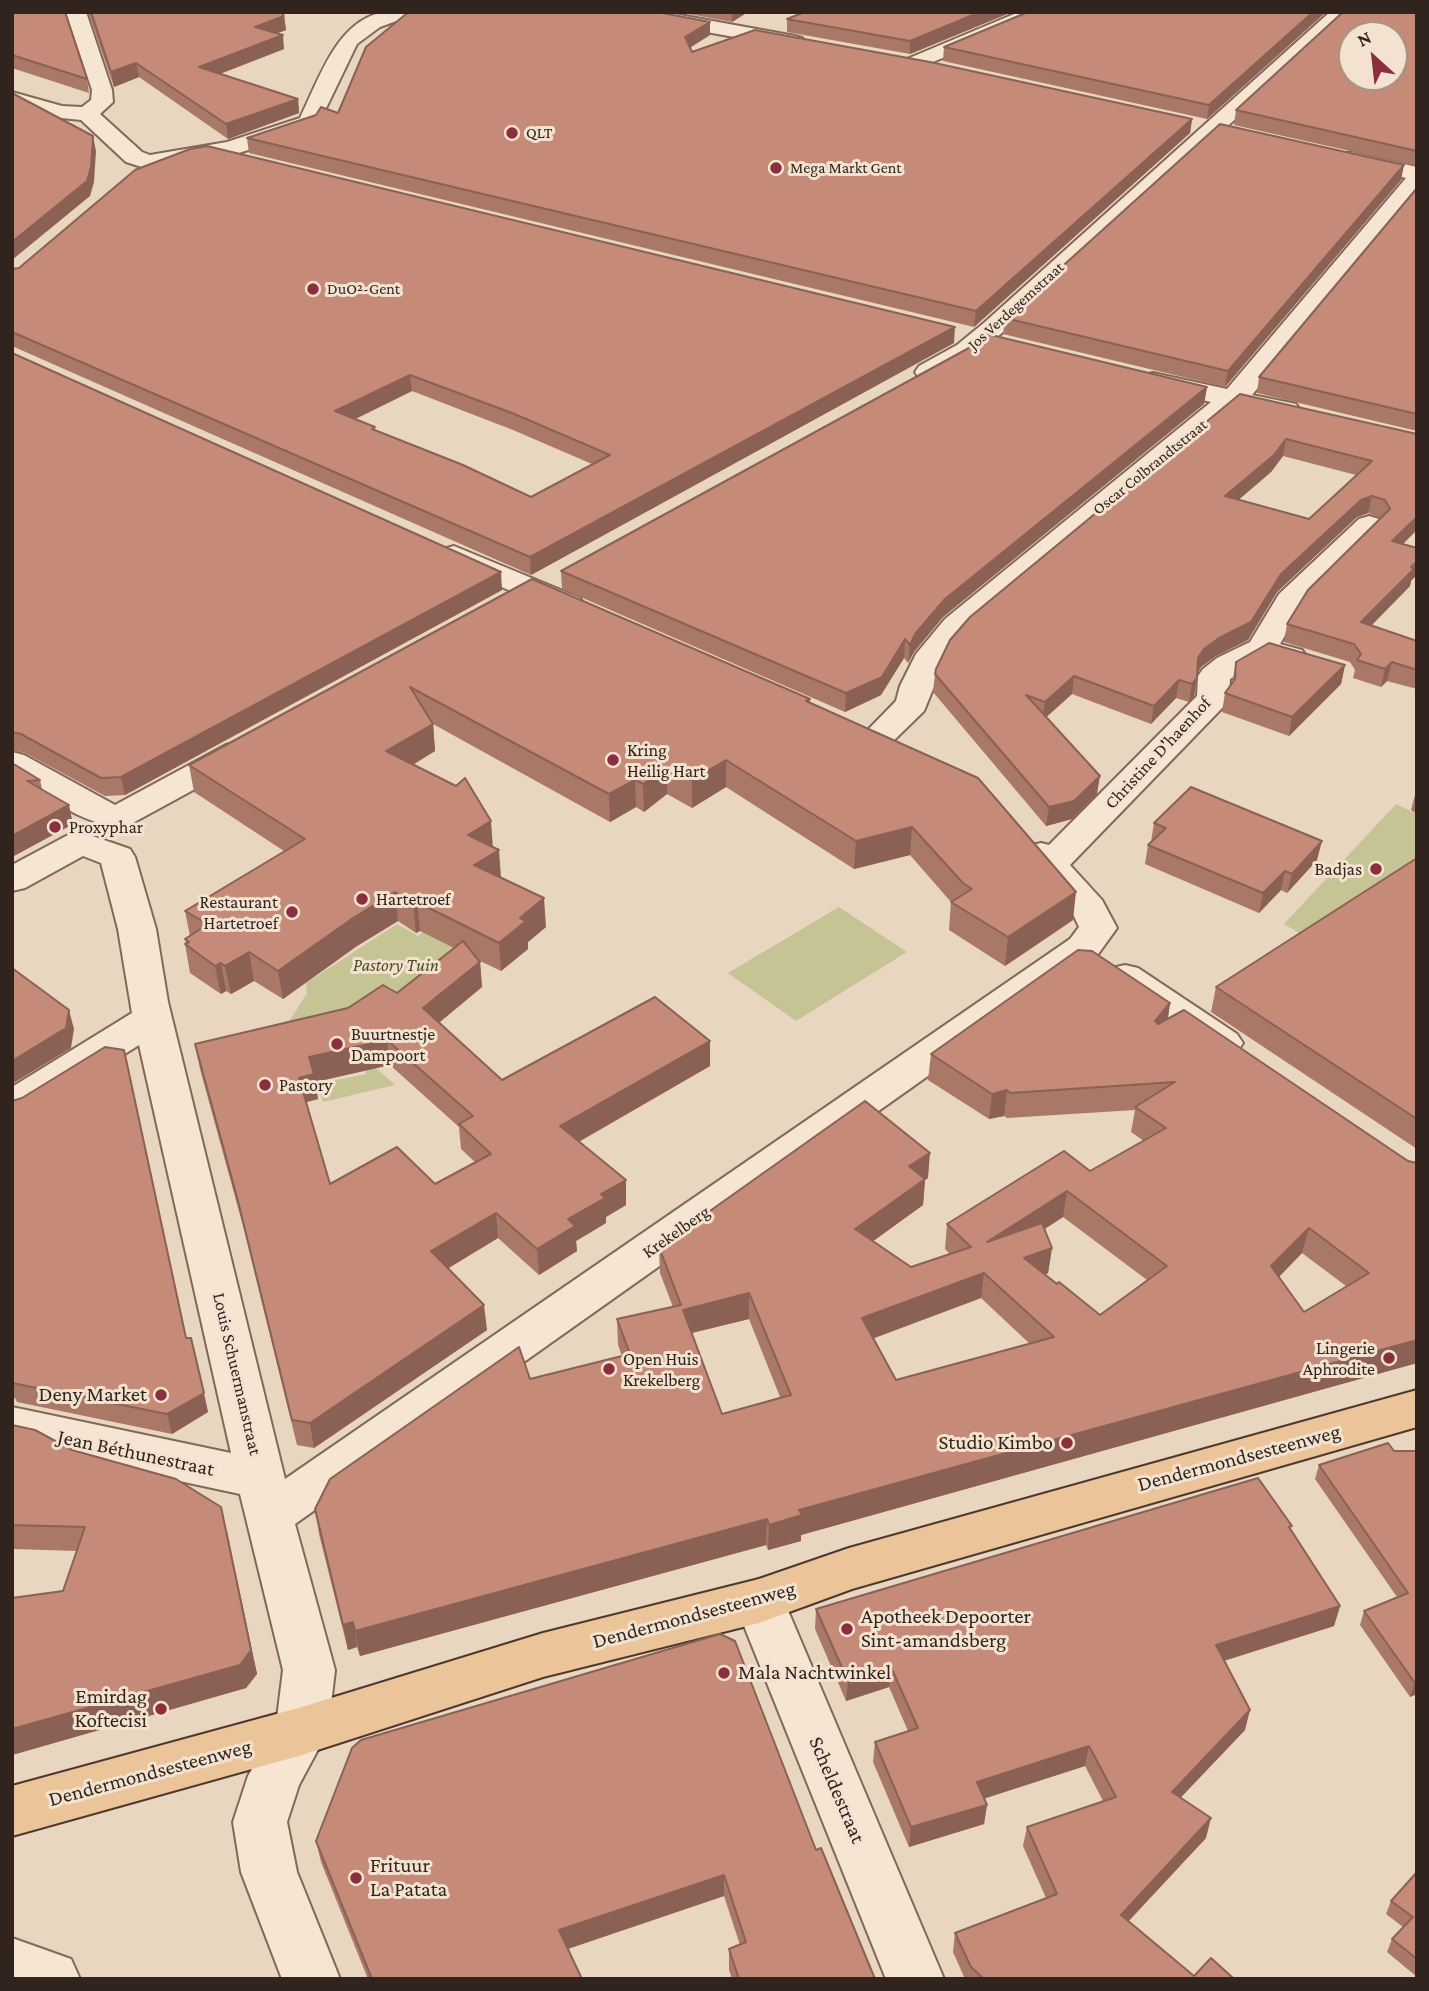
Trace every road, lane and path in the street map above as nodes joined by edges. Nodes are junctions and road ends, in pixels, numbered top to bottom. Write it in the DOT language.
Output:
graph roads {
  1 [pos="76,12"];
  2 [pos="403,12"];
  3 [pos="629,12"];
  4 [pos="1036,12"];
  5 [pos="1342,12"];
  6 [pos="346,16"];
  7 [pos="373,23"];
  8 [pos="820,47"];
  9 [pos="943,69"];
  10 [pos="12,98"];
  11 [pos="87,114"];
  12 [pos="1186,123"];
  13 [pos="1211,128"];
  14 [pos="1236,134"];
  15 [pos="210,152"];
  16 [pos="1326,154"];
  17 [pos="259,164"];
  18 [pos="1417,174"];
  19 [pos="1417,180"];
  20 [pos="954,330"];
  21 [pos="982,338"];
  22 [pos="1010,347"];
  23 [pos="1132,376"];
  24 [pos="906,384"];
  25 [pos="1233,399"];
  26 [pos="1312,416"];
  27 [pos="1369,525"];
  28 [pos="432,545"];
  29 [pos="596,617"];
  30 [pos="1262,648"];
  31 [pos="1325,668"];
  32 [pos="265,737"];
  33 [pos="909,757"];
  34 [pos="12,762"];
  35 [pos="1024,835"];
  36 [pos="1051,864"];
  37 [pos="12,880"];
  38 [pos="1083,948"];
  39 [pos="153,1018"];
  40 [pos="1249,1060"];
  41 [pos="12,1106"];
  42 [pos="1417,1408"];
  43 [pos="12,1426"];
  44 [pos="265,1497"];
  45 [pos="759,1601"];
  46 [pos="302,1731"];
  47 [pos="12,1811"];
  48 [pos="12,1966"];
  49 [pos="51,1979"];
  50 [pos="311,1979"];
  51 [pos="915,1979"];
  1 -- 11 [label="street"];
  2 -- 7 [label="street"];
  3 -- 8 [label="street"];
  4 -- 9 [label="street"];
  5 -- 13 [label="street, Jos Verdegemstraat"];
  6 -- 7 [label="street"];
  7 -- 15 [label="street"];
  10 -- 11 [label="street"];
  11 -- 15 [label="street"];
  12 -- 13 [label="street"];
  13 -- 14 [label="street"];
  13 -- 21 [label="street, Jos Verdegemstraat"];
  15 -- 17 [label="street"];
  16 -- 18 [label="street"];
  19 -- 25 [label="street, Oscar Colbrandtstraat"];
  20 -- 21 [label="street"];
  21 -- 22 [label="street"];
  21 -- 24 [label="street, Jos Verdegemstraat"];
  23 -- 25 [label="street"];
  25 -- 26 [label="street"];
  25 -- 33 [label="street, Oscar Colbrandtstraat"];
  27 -- 30 [label="street"];
  28 -- 29 [label="street"];
  30 -- 31 [label="street"];
  30 -- 36 [label="street, Christine D'haenhof"];
  32 -- 34 [label="street"];
  35 -- 36 [label="street"];
  36 -- 38 [label="street"];
  37 -- 39 [label="street, Louis Schuermanstraat"];
  38 -- 40 [label="street"];
  38 -- 44 [label="street, Krekelberg"];
  39 -- 41 [label="street"];
  39 -- 44 [label="street, Louis Schuermanstraat"];
  42 -- 45 [label="main road, Dendermondsesteenweg"];
  43 -- 44 [label="street, Jean Béthunestraat"];
  44 -- 46 [label="street, Louis Schuermanstraat"];
  45 -- 46 [label="main road, Dendermondsesteenweg"];
  45 -- 51 [label="street, Scheldestraat"];
  46 -- 47 [label="main road, Dendermondsesteenweg"];
  46 -- 50 [label="street"];
  48 -- 49 [label="street"];
}
